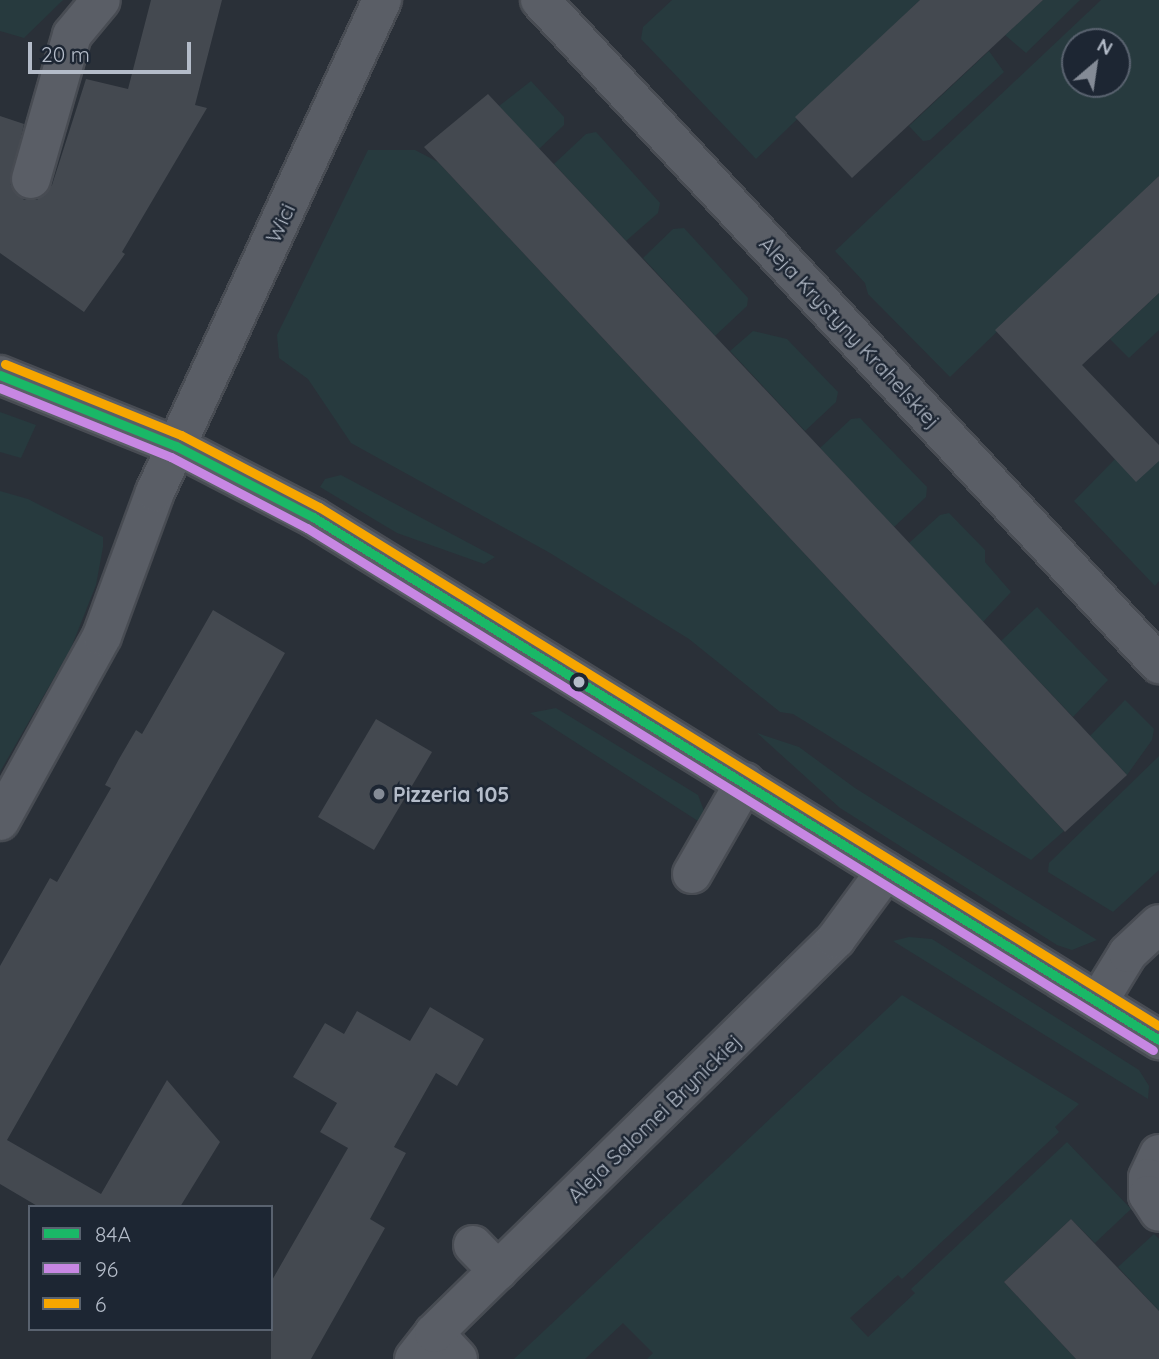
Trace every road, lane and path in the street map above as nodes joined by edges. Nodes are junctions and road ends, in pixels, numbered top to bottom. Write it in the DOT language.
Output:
graph roads {
  1 [pos="101,0"];
  2 [pos="382,0"];
  3 [pos="540,0"];
  4 [pos="31,179"];
  5 [pos="0,375"];
  6 [pos="176,446"];
  7 [pos="1159,664"];
  8 [pos="745,782"];
  9 [pos="0,821"];
  10 [pos="886,871"];
  11 [pos="692,874"];
  12 [pos="1159,923"];
  13 [pos="1098,1002"];
  14 [pos="1159,1040"];
  15 [pos="1159,1154"];
  16 [pos="1159,1212"];
  17 [pos="436,1350"];
  1 -- 4 [label="street"];
  2 -- 6 [label="street, Wici"];
  3 -- 7 [label="street, Aleja Krystyny Krahelskiej"];
  5 -- 6 [label="street"];
  6 -- 8 [label="street"];
  6 -- 9 [label="street, Wici"];
  8 -- 10 [label="street"];
  8 -- 11 [label="street"];
  10 -- 13 [label="street"];
  10 -- 17 [label="street, Aleja Salomei Brynickiej"];
  12 -- 13 [label="street"];
  13 -- 14 [label="street"];
  15 -- 16 [label="street"];
}
